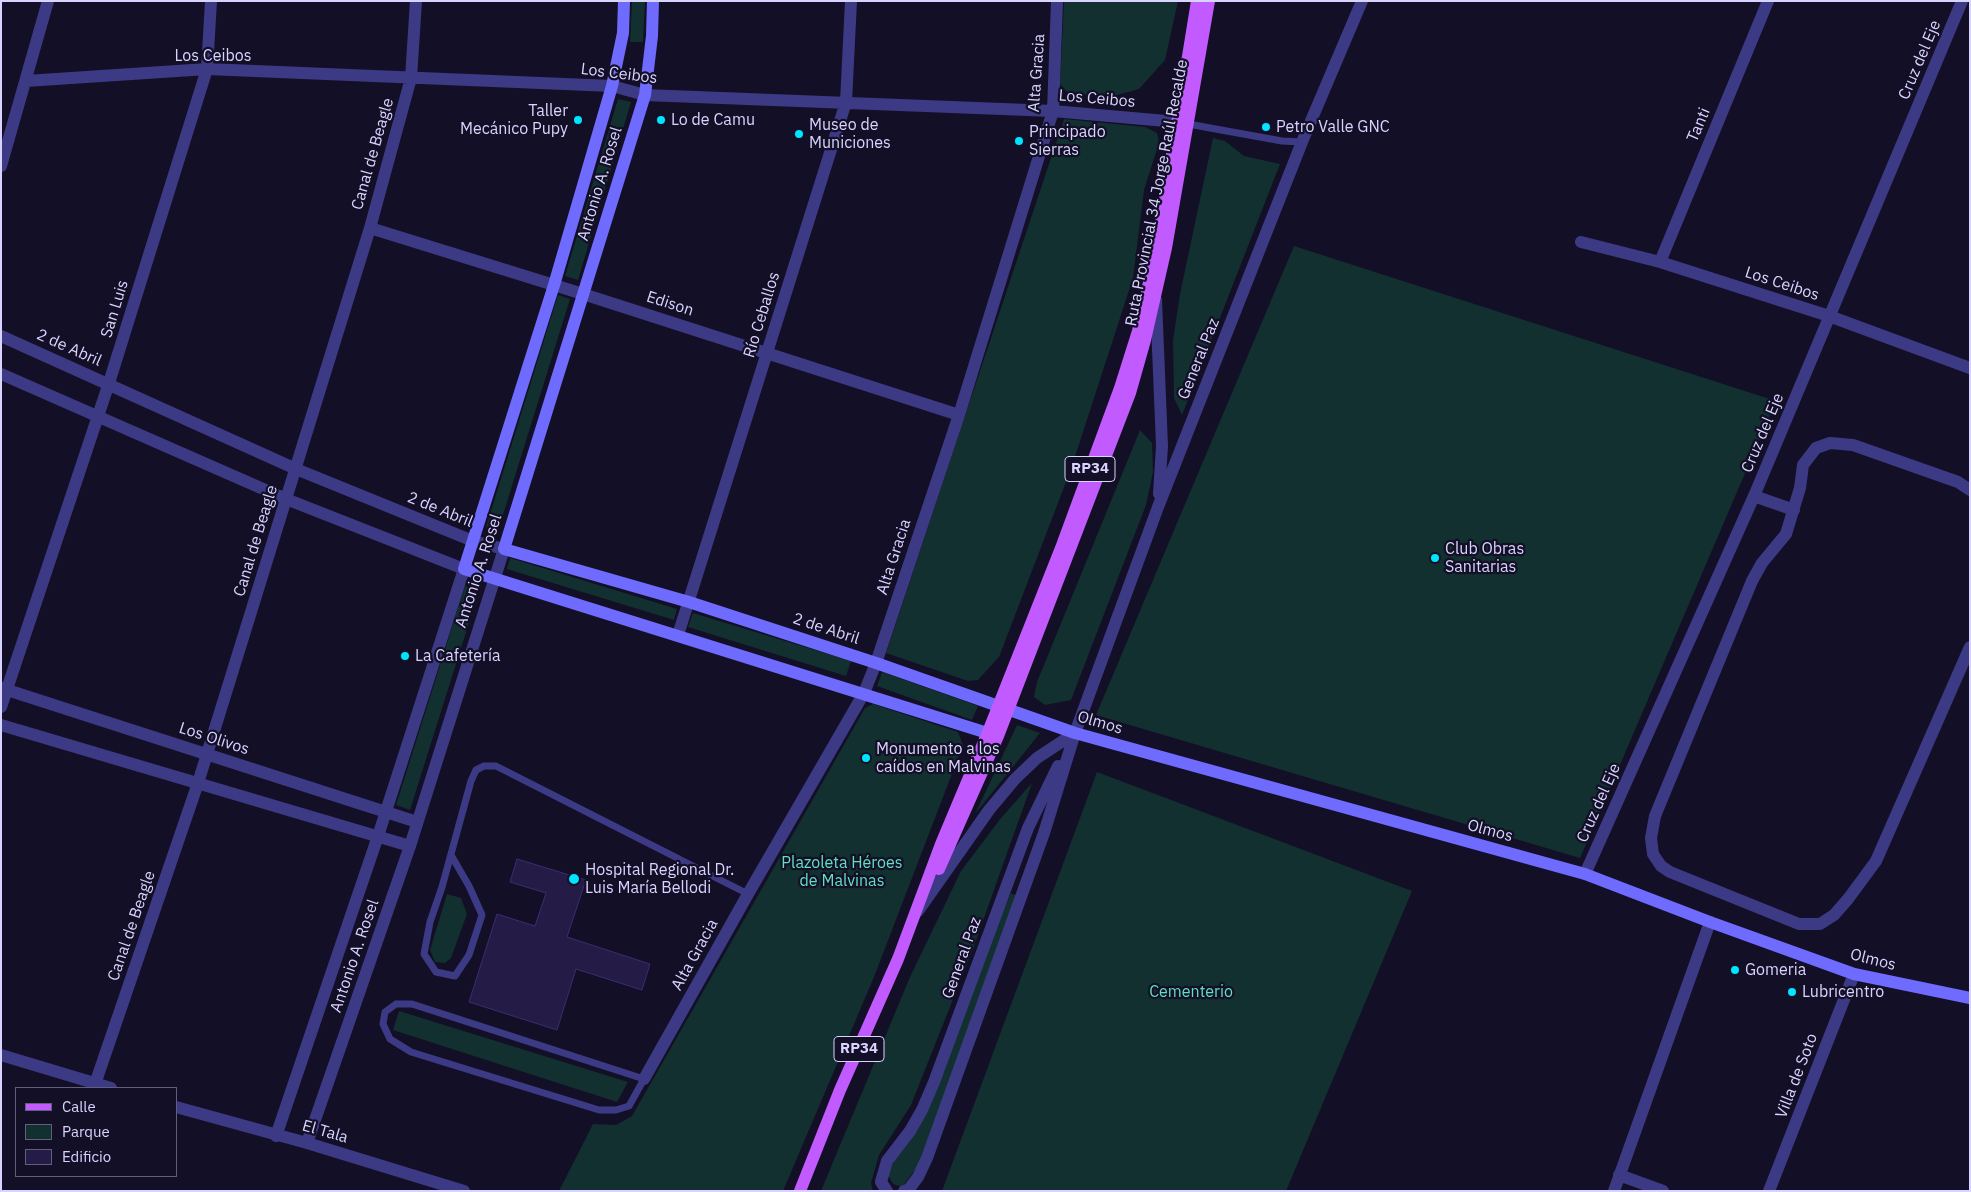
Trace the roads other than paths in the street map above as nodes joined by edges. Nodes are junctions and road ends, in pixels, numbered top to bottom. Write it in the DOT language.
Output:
graph roads {
  1 [pos="48,1"];
  2 [pos="211,1"];
  3 [pos="416,1"];
  4 [pos="624,1"];
  5 [pos="653,1"];
  6 [pos="851,1"];
  7 [pos="1057,1"];
  8 [pos="1197,1"];
  9 [pos="1208,1"];
  10 [pos="1362,1"];
  11 [pos="1768,1"];
  12 [pos="1962,1"];
  13 [pos="207,69"];
  14 [pos="411,78"];
  15 [pos="26,81"];
  16 [pos="612,86"];
  17 [pos="645,95"];
  18 [pos="846,102"];
  19 [pos="1053,111"];
  20 [pos="1183,123"];
  21 [pos="1302,142"];
  22 [pos="1,166"];
  23 [pos="370,228"];
  24 [pos="1581,242"];
  25 [pos="1660,262"];
  26 [pos="1151,276"];
  27 [pos="554,285"];
  28 [pos="583,294"];
  29 [pos="1156,296"];
  30 [pos="1829,316"];
  31 [pos="1,336"];
  32 [pos="767,353"];
  33 [pos="1970,368"];
  34 [pos="1,374"];
  35 [pos="109,383"];
  36 [pos="959,415"];
  37 [pos="98,416"];
  38 [pos="296,468"];
  39 [pos="1970,490"];
  40 [pos="1754,496"];
  41 [pos="286,499"];
  42 [pos="1158,507"];
  43 [pos="1794,510"];
  44 [pos="474,540"];
  45 [pos="504,550"];
  46 [pos="464,569"];
  47 [pos="494,577"];
  48 [pos="689,602"];
  49 [pos="678,635"];
  50 [pos="1970,647"];
  51 [pos="876,663"];
  52 [pos="4,688"];
  53 [pos="864,693"];
  54 [pos="1,707"];
  55 [pos="1003,709"];
  56 [pos="1,725"];
  57 [pos="1075,733"];
  58 [pos="993,734"];
  59 [pos="206,754"];
  60 [pos="198,783"];
  61 [pos="385,812"];
  62 [pos="417,822"];
  63 [pos="378,836"];
  64 [pos="410,846"];
  65 [pos="451,855"];
  66 [pos="1585,874"];
  67 [pos="748,894"];
  68 [pos="914,917"];
  69 [pos="1710,922"];
  70 [pos="1854,974"];
  71 [pos="1970,998"];
  72 [pos="1,1055"];
  73 [pos="644,1080"];
  74 [pos="95,1084"];
  75 [pos="107,1087"];
  76 [pos="178,1108"];
  77 [pos="276,1136"];
  78 [pos="307,1143"];
  79 [pos="1619,1175"];
  80 [pos="464,1191"];
  81 [pos="800,1191"];
  82 [pos="887,1191"];
  83 [pos="904,1191"];
  84 [pos="1614,1191"];
  85 [pos="1664,1191"];
  86 [pos="1769,1191"];
  1 -- 15 [label="street"];
  2 -- 13 [label="street, San Luis"];
  3 -- 14 [label="street, Canal de Beagle"];
  4 -- 16 [label="street, Antonio A. Rosel"];
  5 -- 17 [label="street, Antonio A. Rosel"];
  6 -- 18 [label="street, Río Ceballos"];
  7 -- 19 [label="street, Alta Gracia"];
  8 -- 20 [label="main road, Ruta Provincial 34 Jorge Raúl Recalde / RP34"];
  9 -- 20 [label="main road, Ruta Provincial 34 Jorge Raúl Recalde / RP34"];
  10 -- 21 [label="street, General Paz"];
  11 -- 25 [label="street, Tanti"];
  12 -- 30 [label="street, Cruz del Eje"];
  13 -- 14 [label="street, Los Ceibos"];
  13 -- 15 [label="street, Los Ceibos"];
  13 -- 35 [label="street, San Luis"];
  14 -- 16 [label="street, Los Ceibos"];
  14 -- 23 [label="street, Canal de Beagle"];
  15 -- 22 [label="street"];
  16 -- 17 [label="street, Los Ceibos"];
  16 -- 27 [label="street, Antonio A. Rosel"];
  17 -- 18 [label="street, Los Ceibos"];
  17 -- 28 [label="street, Antonio A. Rosel"];
  18 -- 19 [label="street, Los Ceibos"];
  18 -- 32 [label="street, Río Ceballos"];
  19 -- 20 [label="street, Los Ceibos"];
  19 -- 36 [label="street, Alta Gracia"];
  20 -- 21 [label="lane"];
  20 -- 26 [label="main road, Ruta Provincial 34 Jorge Raúl Recalde / RP34"];
  20 -- 29 [label="main road, Ruta Provincial 34 Jorge Raúl Recalde / RP34"];
  21 -- 42 [label="street, General Paz"];
  23 -- 27 [label="street, Edison"];
  23 -- 38 [label="street, Canal de Beagle"];
  24 -- 25 [label="street, Los Ceibos"];
  25 -- 30 [label="street, Los Ceibos"];
  26 -- 29 [label="street"];
  26 -- 55 [label="main road, Ruta Provincial 34 Jorge Raúl Recalde / RP34"];
  27 -- 28 [label="street, Edison"];
  27 -- 44 [label="street, Antonio A. Rosel"];
  28 -- 32 [label="street, Edison"];
  28 -- 45 [label="street, Antonio A. Rosel"];
  29 -- 42 [label="street"];
  29 -- 55 [label="main road, Ruta Provincial 34 Jorge Raúl Recalde / RP34"];
  30 -- 33 [label="street, Los Ceibos"];
  30 -- 40 [label="street, Cruz del Eje"];
  31 -- 35 [label="street, 2 de Abril"];
  32 -- 36 [label="street, Edison"];
  32 -- 48 [label="street, Río Ceballos"];
  34 -- 37 [label="street"];
  35 -- 37 [label="street, San Luis"];
  35 -- 38 [label="street, 2 de Abril"];
  36 -- 51 [label="street, Alta Gracia"];
  37 -- 41 [label="street"];
  37 -- 52 [label="street, San Luis"];
  38 -- 41 [label="street, Canal de Beagle"];
  38 -- 44 [label="street, 2 de Abril"];
  39 -- 43 [label="street"];
  40 -- 43 [label="street"];
  40 -- 66 [label="street, Cruz del Eje"];
  41 -- 46 [label="street"];
  41 -- 59 [label="street, Canal de Beagle"];
  42 -- 57 [label="street, General Paz"];
  43 -- 50 [label="street"];
  44 -- 45 [label="street, 2 de Abril"];
  44 -- 46 [label="street, Antonio A. Rosel"];
  45 -- 47 [label="street, Antonio A. Rosel"];
  45 -- 48 [label="street, 2 de Abril"];
  46 -- 47 [label="street"];
  46 -- 61 [label="street, Antonio A. Rosel"];
  47 -- 49 [label="street"];
  47 -- 62 [label="street, Antonio A. Rosel"];
  48 -- 49 [label="street, Río Ceballos"];
  48 -- 51 [label="street, 2 de Abril"];
  49 -- 53 [label="street"];
  51 -- 53 [label="street, Alta Gracia"];
  51 -- 55 [label="street, 2 de Abril"];
  52 -- 54 [label="street, San Luis"];
  52 -- 59 [label="street, Los Olivos"];
  53 -- 58 [label="street"];
  53 -- 67 [label="street, Alta Gracia"];
  55 -- 57 [label="street, Olmos"];
  55 -- 58 [label="main road, Ruta Provincial 34 Jorge Raúl Recalde / RP34"];
  56 -- 60 [label="street"];
  57 -- 66 [label="street, Olmos"];
  57 -- 68 [label="street"];
  57 -- 82 [label="street, General Paz"];
  57 -- 83 [label="street, General Paz"];
  58 -- 68 [label="main road, Ruta Provincial 34 Jorge Raúl Recalde / RP34"];
  59 -- 60 [label="street, Canal de Beagle"];
  59 -- 61 [label="street, Los Olivos"];
  60 -- 63 [label="street"];
  60 -- 74 [label="street, Canal de Beagle"];
  61 -- 62 [label="street, Los Olivos"];
  61 -- 63 [label="street, Antonio A. Rosel"];
  62 -- 64 [label="street, Antonio A. Rosel"];
  63 -- 64 [label="street"];
  63 -- 77 [label="street, Antonio A. Rosel"];
  64 -- 78 [label="street, Antonio A. Rosel"];
  65 -- 65 [label="lane"];
  65 -- 67 [label="lane"];
  66 -- 69 [label="street, Olmos"];
  67 -- 73 [label="street, Alta Gracia"];
  68 -- 81 [label="main road, Ruta Provincial 34 Jorge Raúl Recalde / RP34"];
  69 -- 70 [label="street, Olmos"];
  69 -- 79 [label="street"];
  70 -- 71 [label="street, Olmos"];
  70 -- 86 [label="street, Villa de Soto"];
  72 -- 74 [label="street"];
  73 -- 73 [label="lane"];
  74 -- 75 [label="street"];
  76 -- 77 [label="street, El Tala"];
  77 -- 78 [label="street, El Tala"];
  78 -- 80 [label="street, El Tala"];
  79 -- 84 [label="street"];
  79 -- 85 [label="street"];
}
